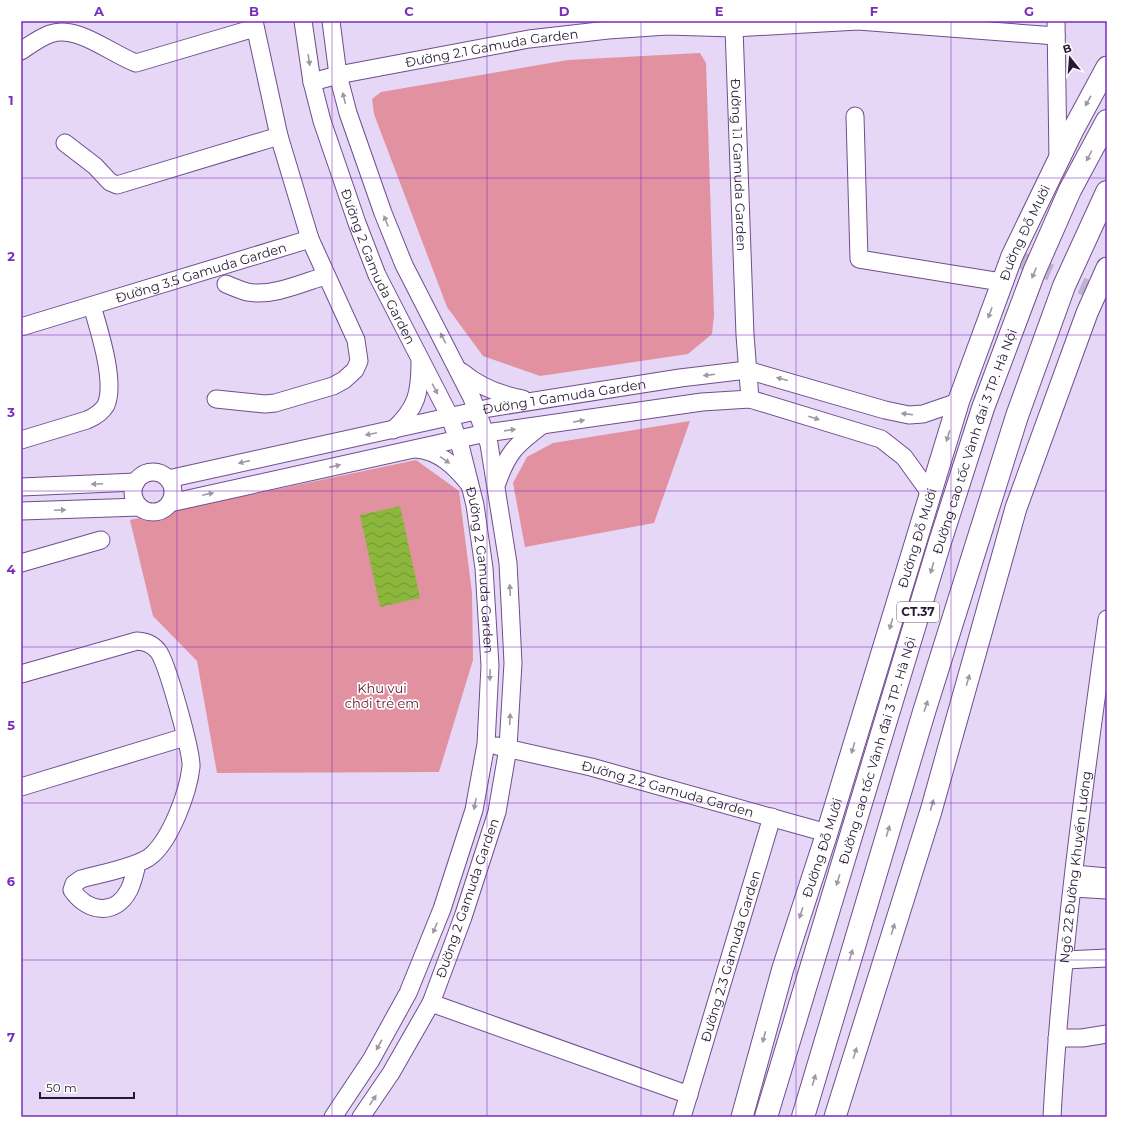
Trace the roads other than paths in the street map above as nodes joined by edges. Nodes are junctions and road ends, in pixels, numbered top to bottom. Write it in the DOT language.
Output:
graph roads {
  1 [pos="303,21"];
  2 [pos="331,21"];
  3 [pos="254,24"];
  4 [pos="734,28"];
  5 [pos="1056,28"];
  6 [pos="21,51"];
  7 [pos="1107,67"];
  8 [pos="338,75"];
  9 [pos="312,82"];
  10 [pos="855,116"];
  11 [pos="1107,121"];
  12 [pos="279,136"];
  13 [pos="65,143"];
  14 [pos="1058,161"];
  15 [pos="1107,192"];
  16 [pos="310,239"];
  17 [pos="1107,268"];
  18 [pos="325,276"];
  19 [pos="1001,282"];
  20 [pos="226,284"];
  21 [pos="1101,293"];
  22 [pos="92,306"];
  23 [pos="21,326"];
  24 [pos="420,360"];
  25 [pos="459,369"];
  26 [pos="747,370"];
  27 [pos="216,399"];
  28 [pos="750,399"];
  29 [pos="534,401"];
  30 [pos="958,402"];
  31 [pos="478,411"];
  32 [pos="450,417"];
  33 [pos="540,426"];
  34 [pos="392,430"];
  35 [pos="486,433"];
  36 [pos="458,439"];
  37 [pos="21,440"];
  38 [pos="412,449"];
  39 [pos="168,479"];
  40 [pos="136,482"];
  41 [pos="497,485"];
  42 [pos="471,486"];
  43 [pos="25,487"];
  44 [pos="930,493"];
  45 [pos="170,503"];
  46 [pos="140,507"];
  47 [pos="26,511"];
  48 [pos="101,540"];
  49 [pos="21,563"];
  50 [pos="1107,619"];
  51 [pos="1104,664"];
  52 [pos="21,674"];
  53 [pos="1101,701"];
  54 [pos="185,737"];
  55 [pos="486,744"];
  56 [pos="508,748"];
  57 [pos="21,787"];
  58 [pos="772,817"];
  59 [pos="827,833"];
  60 [pos="137,864"];
  61 [pos="1107,877"];
  62 [pos="1073,881"];
  63 [pos="1107,890"];
  64 [pos="1107,958"];
  65 [pos="1065,960"];
  66 [pos="431,1003"];
  67 [pos="1107,1034"];
  68 [pos="1056,1038"];
  69 [pos="364,1071"];
  70 [pos="384,1084"];
  71 [pos="689,1095"];
  72 [pos="333,1117"];
  73 [pos="361,1117"];
  74 [pos="682,1117"];
  75 [pos="742,1117"];
  76 [pos="766,1117"];
  77 [pos="803,1117"];
  78 [pos="836,1117"];
  79 [pos="1052,1117"];
  1 -- 9 [label="street, Đường 2 Gamuda Garden, one-way"];
  2 -- 8 [label="street, Đường 2 Gamuda Garden"];
  3 -- 6 [label="street"];
  3 -- 12 [label="street"];
  4 -- 5 [label="street, Đường 2.1 Gamuda Garden"];
  4 -- 8 [label="street, Đường 2.1 Gamuda Garden"];
  4 -- 26 [label="street, Đường 1.1 Gamuda Garden"];
  5 -- 14 [label="street"];
  7 -- 14 [label="main road, Đường Đỗ Mười, one-way"];
  8 -- 9 [label="street, Đường 2.1 Gamuda Garden"];
  25 -- 8 [label="street, Đường 2 Gamuda Garden, one-way"];
  9 -- 24 [label="street, Đường 2 Gamuda Garden"];
  10 -- 19 [label="street"];
  11 -- 76 [label="highway, Đường cao tốc Vành đai 3 TP. Hà Nội / CT.37, one-way"];
  12 -- 13 [label="street"];
  12 -- 16 [label="street"];
  14 -- 19 [label="main road, Đường Đỗ Mười"];
  77 -- 15 [label="highway, CT.37, one-way"];
  16 -- 18 [label="street"];
  16 -- 22 [label="street, Đường 3.5 Gamuda Garden"];
  17 -- 21 [label="main road"];
  18 -- 20 [label="street, Đường 3.5 Gamuda Garden"];
  18 -- 27 [label="street"];
  19 -- 30 [label="main road, Đường Đỗ Mười, one-way"];
  78 -- 21 [label="main road, one-way"];
  22 -- 23 [label="street, Đường 3.5 Gamuda Garden"];
  22 -- 37 [label="street"];
  24 -- 32 [label="street, Đường 2 Gamuda Garden, one-way"];
  24 -- 34 [label="street"];
  25 -- 29 [label="street"];
  25 -- 31 [label="street, Đường 2 Gamuda Garden"];
  26 -- 28 [label="street, Đường 1.1 Gamuda Garden"];
  26 -- 29 [label="street, Đường 1 Gamuda Garden, one-way"];
  30 -- 26 [label="street, Đường 1 Gamuda Garden, one-way"];
  33 -- 28 [label="street, Đường 1 Gamuda Garden, one-way"];
  28 -- 44 [label="street, Đường 1 Gamuda Garden, one-way"];
  29 -- 31 [label="street, Đường 1 Gamuda Garden"];
  30 -- 44 [label="main road, Đường Đỗ Mười, one-way"];
  31 -- 32 [label="street, Đường 1 Gamuda Garden"];
  31 -- 35 [label="street, Đường 2 Gamuda Garden"];
  32 -- 34 [label="street, Đường 1 Gamuda Garden"];
  32 -- 36 [label="street, Đường 2 Gamuda Garden"];
  35 -- 33 [label="street, Đường 1 Gamuda Garden, one-way"];
  33 -- 41 [label="street"];
  34 -- 39 [label="street, Đường 1 Gamuda Garden, one-way"];
  35 -- 36 [label="street, Đường 1 Gamuda Garden"];
  35 -- 41 [label="street, Đường 2 Gamuda Garden"];
  36 -- 38 [label="street, Đường 1 Gamuda Garden"];
  36 -- 42 [label="street, Đường 2 Gamuda Garden"];
  38 -- 42 [label="street, one-way"];
  45 -- 38 [label="street, Đường 1 Gamuda Garden, one-way"];
  39 -- 40 [label="street"];
  39 -- 45 [label="street"];
  40 -- 43 [label="street, one-way"];
  40 -- 46 [label="street"];
  56 -- 41 [label="street, Đường 2 Gamuda Garden, one-way"];
  42 -- 55 [label="street, Đường 2 Gamuda Garden, one-way"];
  43 -- 47 [label="street"];
  44 -- 59 [label="main road, Đường Đỗ Mười, one-way"];
  45 -- 46 [label="street"];
  47 -- 46 [label="street, one-way"];
  48 -- 49 [label="street"];
  50 -- 51 [label="street, Ngõ 22 Đường Khuyến Lương"];
  51 -- 53 [label="street, Ngõ 22 Đường Khuyến Lương"];
  52 -- 54 [label="street"];
  53 -- 62 [label="street, Ngõ 22 Đường Khuyến Lương"];
  54 -- 57 [label="street"];
  54 -- 60 [label="street"];
  55 -- 56 [label="street, Đường 2.2 Gamuda Garden"];
  55 -- 69 [label="street, Đường 2 Gamuda Garden, one-way"];
  56 -- 58 [label="street, Đường 2.2 Gamuda Garden"];
  56 -- 66 [label="street, Đường 2 Gamuda Garden"];
  58 -- 59 [label="street, Đường 2.2 Gamuda Garden"];
  58 -- 71 [label="street, Đường 2.3 Gamuda Garden"];
  59 -- 75 [label="main road, Đường Đỗ Mười, one-way"];
  61 -- 62 [label="street"];
  62 -- 63 [label="street"];
  62 -- 65 [label="street, Ngõ 22 Đường Khuyến Lương"];
  64 -- 65 [label="street"];
  65 -- 68 [label="street, Ngõ 22 Đường Khuyến Lương"];
  66 -- 70 [label="street, Đường 2 Gamuda Garden"];
  66 -- 71 [label="street"];
  67 -- 68 [label="street"];
  68 -- 79 [label="street, Ngõ 22 Đường Khuyến Lương"];
  69 -- 70 [label="street"];
  69 -- 72 [label="street, Đường 2 Gamuda Garden"];
  73 -- 70 [label="street, Đường 2 Gamuda Garden, one-way"];
  71 -- 74 [label="street, Đường 2.3 Gamuda Garden"];
}
